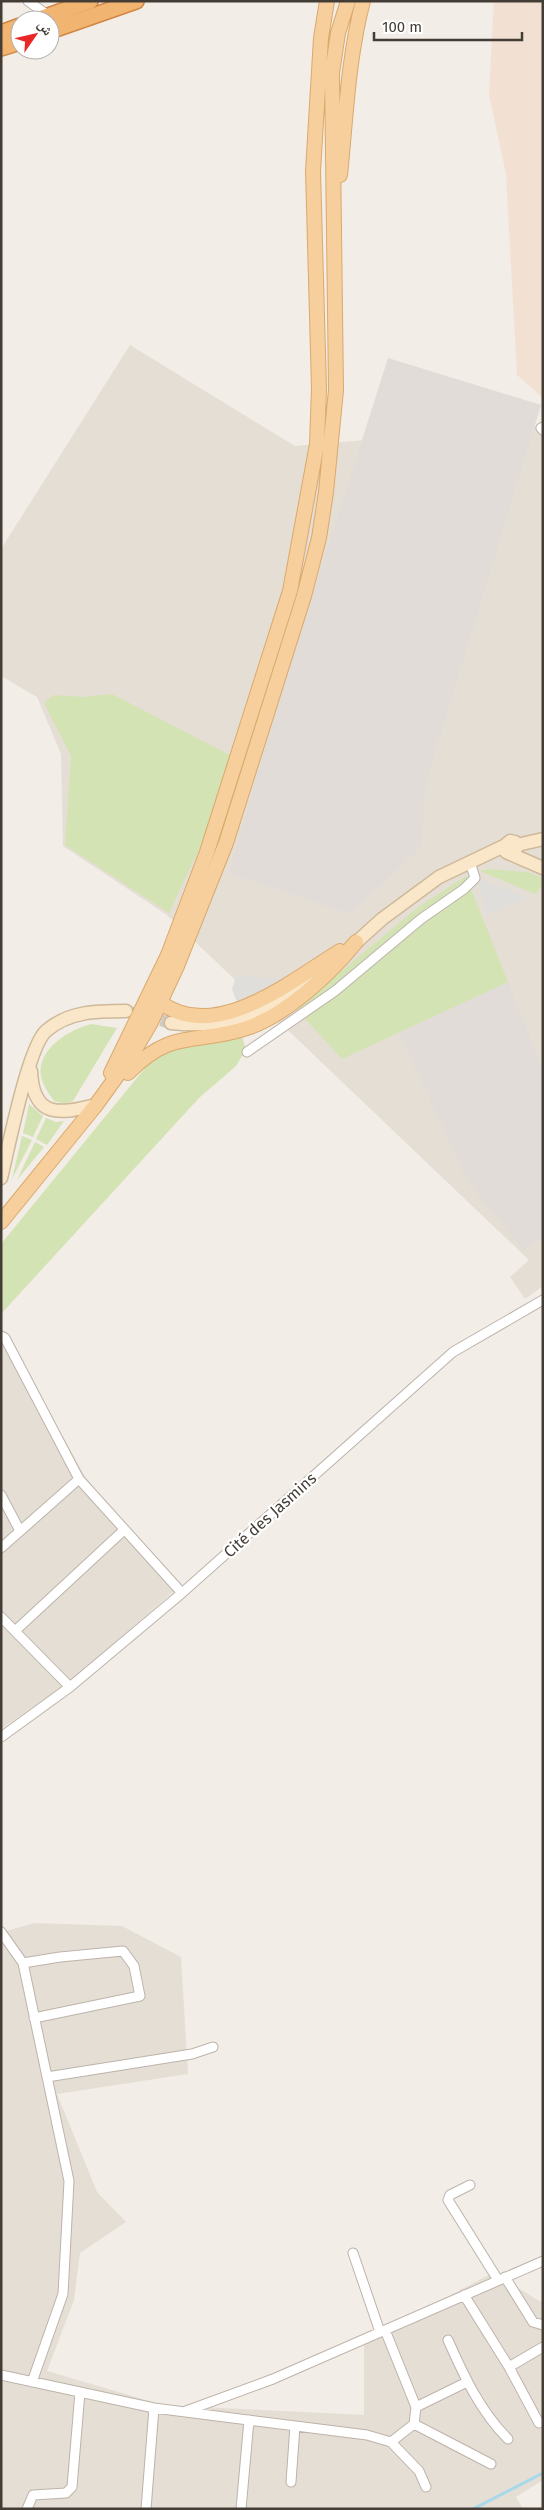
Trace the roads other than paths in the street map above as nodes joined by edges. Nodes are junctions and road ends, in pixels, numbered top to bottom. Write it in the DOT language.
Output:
graph roads {
  1 [pos="90,1"];
  2 [pos="136,1"];
  3 [pos="327,1"];
  4 [pos="348,1"];
  5 [pos="363,1"];
  6 [pos="60,12"];
  7 [pos="60,28"];
  8 [pos="333,245"];
  9 [pos="543,426"];
  10 [pos="543,430"];
  11 [pos="543,839"];
  12 [pos="511,849"];
  13 [pos="543,859"];
  14 [pos="470,862"];
  15 [pos="543,868"];
  16 [pos="356,942"];
  17 [pos="160,1002"];
  18 [pos="126,1011"];
  19 [pos="171,1023"];
  20 [pos="247,1052"];
  21 [pos="30,1062"];
  22 [pos="96,1105"];
  23 [pos="1,1178"];
  24 [pos="1,1222"];
  25 [pos="543,1300"];
  26 [pos="1,1336"];
  27 [pos="78,1479"];
  28 [pos="1,1495"];
  29 [pos="124,1530"];
  30 [pos="20,1531"];
  31 [pos="1,1548"];
  32 [pos="182,1593"];
  33 [pos="1,1617"];
  34 [pos="15,1631"];
  35 [pos="70,1687"];
  36 [pos="2,1734"];
  37 [pos="1,1932"];
  38 [pos="23,1963"];
  39 [pos="34,2018"];
  40 [pos="213,2047"];
  41 [pos="47,2077"];
  42 [pos="470,2185"];
  43 [pos="352,2253"];
  44 [pos="543,2261"];
  45 [pos="502,2279"];
  46 [pos="464,2295"];
  47 [pos="543,2325"];
  48 [pos="382,2331"];
  49 [pos="448,2340"];
  50 [pos="543,2347"];
  51 [pos="509,2368"];
  52 [pos="1,2374"];
  53 [pos="32,2382"];
  54 [pos="467,2382"];
  55 [pos="80,2392"];
  56 [pos="416,2407"];
  57 [pos="154,2408"];
  58 [pos="184,2412"];
  59 [pos="249,2420"];
  60 [pos="538,2423"];
  61 [pos="414,2424"];
  62 [pos="295,2426"];
  63 [pos="508,2439"];
  64 [pos="391,2442"];
  65 [pos="491,2464"];
  66 [pos="291,2482"];
  67 [pos="426,2487"];
  68 [pos="27,2509"];
  69 [pos="146,2509"];
  70 [pos="241,2509"];
  1 -- 6 [label="highway"];
  2 -- 7 [label="highway"];
  3 -- 22 [label="main road"];
  4 -- 8 [label="main road"];
  5 -- 8 [label="main road"];
  8 -- 17 [label="main road"];
  9 -- 10 [label="street"];
  11 -- 12 [label="main road"];
  12 -- 13 [label="main road"];
  12 -- 14 [label="main road"];
  12 -- 15 [label="main road"];
  14 -- 16 [label="main road"];
  14 -- 20 [label="street"];
  16 -- 17 [label="main road"];
  16 -- 19 [label="main road"];
  16 -- 22 [label="main road"];
  17 -- 22 [label="main road"];
  18 -- 21 [label="main road"];
  21 -- 22 [label="main road"];
  21 -- 23 [label="main road"];
  22 -- 24 [label="main road"];
  25 -- 32 [label="street, Cité des Jasmins"];
  26 -- 27 [label="street"];
  27 -- 29 [label="street"];
  27 -- 30 [label="street"];
  28 -- 30 [label="street"];
  29 -- 32 [label="street"];
  29 -- 34 [label="street"];
  30 -- 31 [label="street"];
  32 -- 35 [label="street, Cité des Jasmins"];
  33 -- 34 [label="street"];
  34 -- 35 [label="street"];
  35 -- 36 [label="street, Cité des Jasmins"];
  37 -- 38 [label="street"];
  38 -- 39 [label="street"];
  38 -- 39 [label="street"];
  39 -- 41 [label="street"];
  40 -- 41 [label="street"];
  41 -- 53 [label="street"];
  42 -- 45 [label="street"];
  43 -- 48 [label="street"];
  44 -- 45 [label="street"];
  45 -- 46 [label="street"];
  45 -- 47 [label="street"];
  46 -- 48 [label="street"];
  46 -- 51 [label="street"];
  48 -- 56 [label="street"];
  48 -- 58 [label="street"];
  49 -- 54 [label="street"];
  50 -- 51 [label="street"];
  51 -- 60 [label="street"];
  52 -- 53 [label="street"];
  53 -- 55 [label="street"];
  54 -- 56 [label="street"];
  54 -- 63 [label="street"];
  55 -- 57 [label="street"];
  55 -- 68 [label="street"];
  56 -- 61 [label="street"];
  57 -- 58 [label="street"];
  57 -- 69 [label="street"];
  58 -- 59 [label="street"];
  59 -- 62 [label="street"];
  59 -- 70 [label="street"];
  61 -- 64 [label="street"];
  61 -- 65 [label="street"];
  62 -- 64 [label="street"];
  62 -- 66 [label="street"];
  64 -- 67 [label="street"];
}
